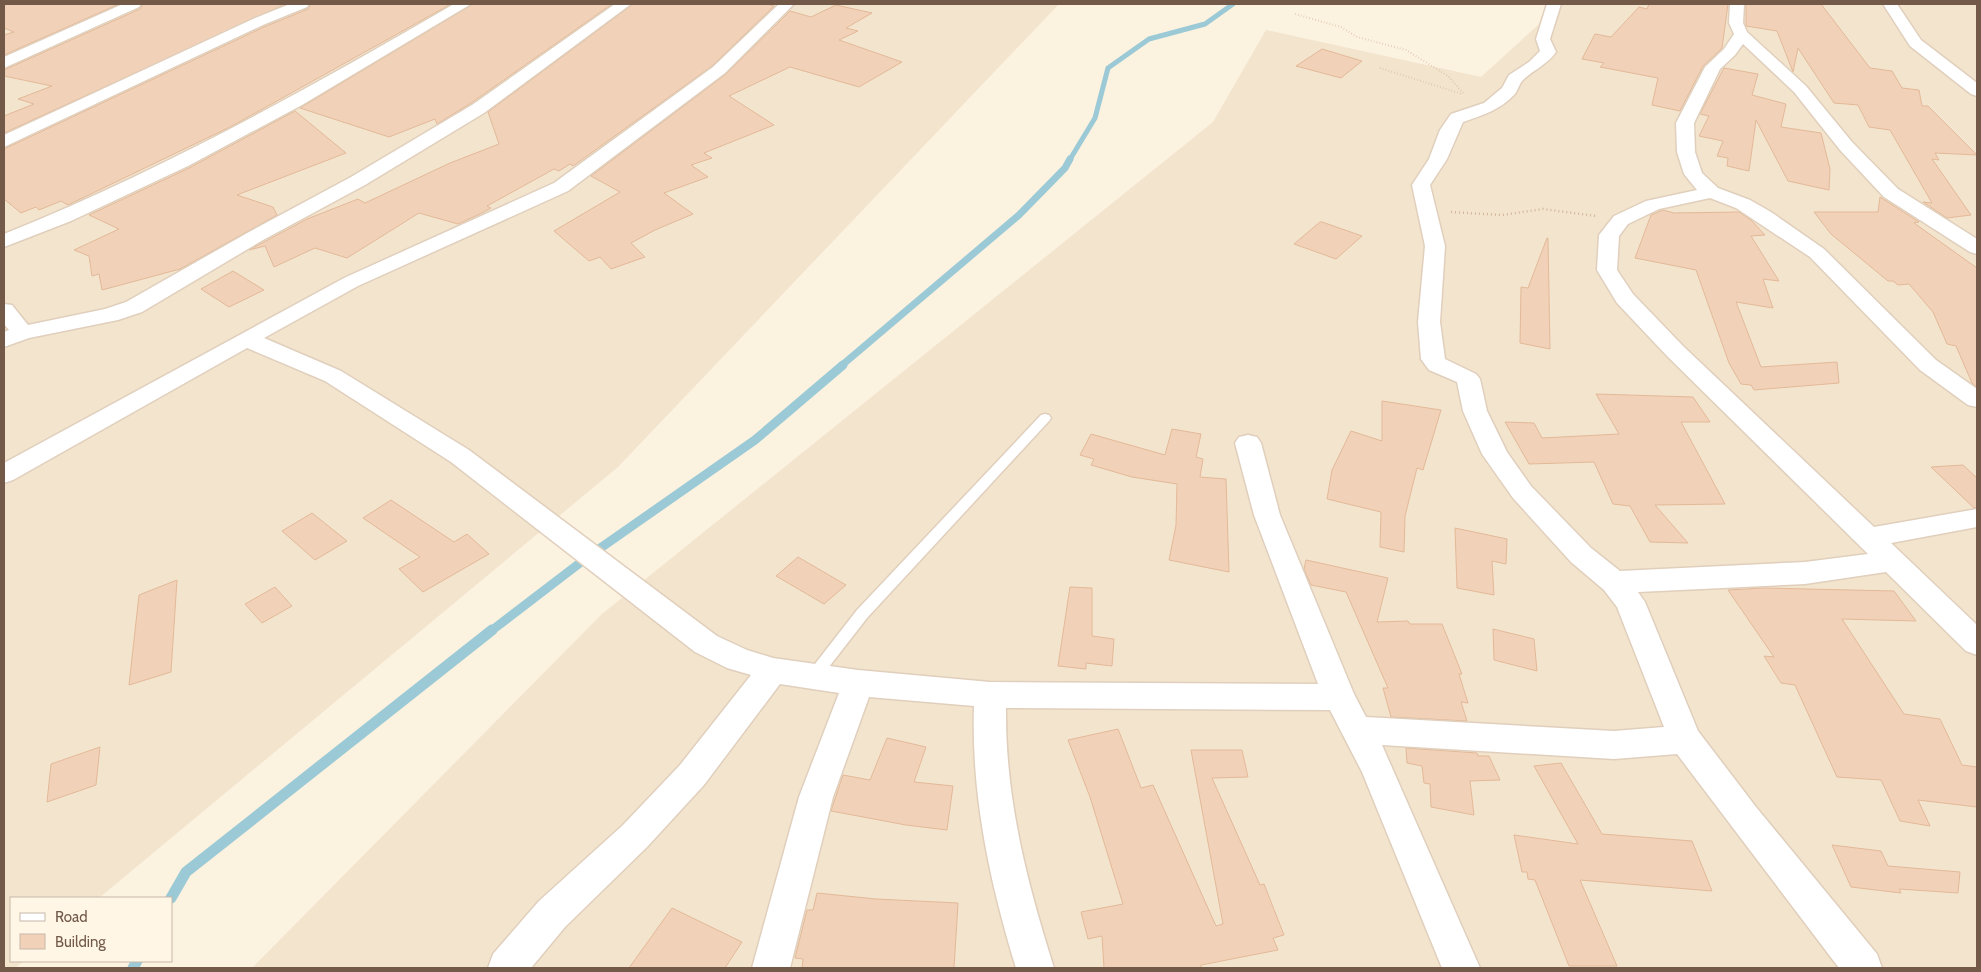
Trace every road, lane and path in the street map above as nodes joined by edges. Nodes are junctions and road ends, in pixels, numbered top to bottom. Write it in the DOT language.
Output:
graph roads {
  1 [pos="134,4"];
  2 [pos="302,4"];
  3 [pos="464,4"];
  4 [pos="624,4"];
  5 [pos="786,4"];
  6 [pos="1554,4"];
  7 [pos="1737,4"];
  8 [pos="1890,4"];
  9 [pos="1295,14"];
  10 [pos="1741,34"];
  11 [pos="4,63"];
  12 [pos="1380,68"];
  13 [pos="1977,91"];
  14 [pos="1462,93"];
  15 [pos="1496,102"];
  16 [pos="4,142"];
  17 [pos="1711,192"];
  18 [pos="1428,218"];
  19 [pos="1621,220"];
  20 [pos="4,241"];
  21 [pos="1977,248"];
  22 [pos="4,310"];
  23 [pos="13,336"];
  24 [pos="246,339"];
  25 [pos="1977,382"];
  26 [pos="1954,384"];
  27 [pos="1977,400"];
  28 [pos="1045,418"];
  29 [pos="1248,443"];
  30 [pos="4,474"];
  31 [pos="1977,518"];
  32 [pos="1866,538"];
  33 [pos="1891,561"];
  34 [pos="1614,582"];
  35 [pos="1977,643"];
  36 [pos="772,670"];
  37 [pos="813,677"];
  38 [pos="858,683"];
  39 [pos="990,695"];
  40 [pos="1339,697"];
  41 [pos="1356,730"];
  42 [pos="1685,739"];
  43 [pos="507,968"];
  44 [pos="771,968"];
  45 [pos="1035,968"];
  46 [pos="1461,968"];
  47 [pos="1863,968"];
  1 -- 11 [label="street"];
  2 -- 16 [label="street"];
  3 -- 20 [label="street"];
  4 -- 23 [label="street"];
  5 -- 24 [label="street"];
  6 -- 15 [label="street"];
  7 -- 10 [label="street"];
  8 -- 13 [label="street"];
  9 -- 14 [label="path"];
  10 -- 17 [label="street"];
  10 -- 21 [label="street"];
  12 -- 14 [label="path"];
  14 -- 15 [label="path"];
  15 -- 18 [label="street"];
  17 -- 19 [label="street"];
  17 -- 26 [label="street"];
  18 -- 19 [label="path"];
  18 -- 34 [label="street"];
  19 -- 32 [label="street"];
  22 -- 23 [label="street"];
  24 -- 30 [label="street"];
  24 -- 36 [label="street"];
  25 -- 26 [label="street"];
  26 -- 27 [label="street"];
  28 -- 37 [label="lane"];
  29 -- 40 [label="street"];
  31 -- 32 [label="street"];
  32 -- 33 [label="street"];
  33 -- 34 [label="street"];
  33 -- 35 [label="street"];
  34 -- 42 [label="street"];
  36 -- 37 [label="street"];
  36 -- 43 [label="street"];
  37 -- 38 [label="street"];
  38 -- 39 [label="street"];
  38 -- 44 [label="street"];
  39 -- 40 [label="street"];
  39 -- 45 [label="street"];
  40 -- 41 [label="street"];
  41 -- 42 [label="street"];
  41 -- 46 [label="street"];
  42 -- 47 [label="street"];
}
